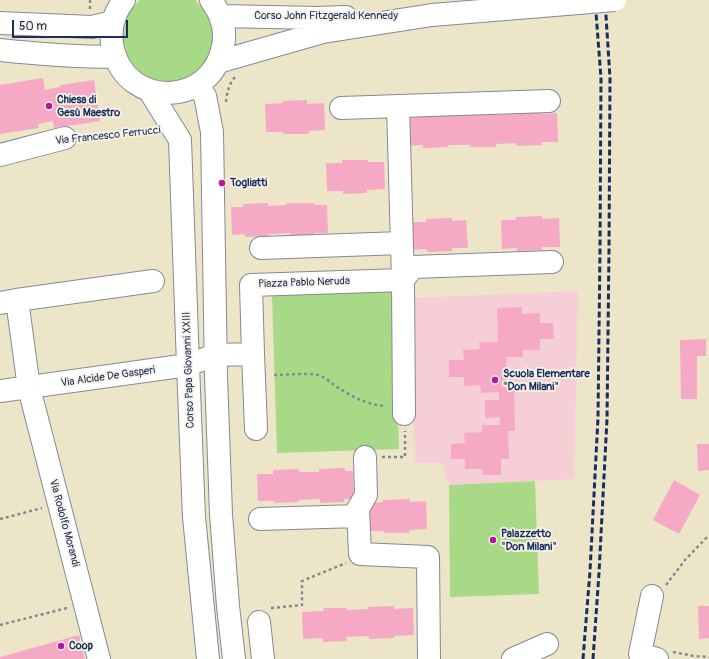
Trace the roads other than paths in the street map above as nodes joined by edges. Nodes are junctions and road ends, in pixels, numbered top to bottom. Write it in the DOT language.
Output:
graph roads {
  1 [pos="124,0"];
  2 [pos="615,0"];
  3 [pos="216,8"];
  4 [pos="432,15"];
  5 [pos="113,22"];
  6 [pos="0,24"];
  7 [pos="0,50"];
  8 [pos="115,57"];
  9 [pos="218,62"];
  10 [pos="197,85"];
  11 [pos="149,90"];
  12 [pos="549,101"];
  13 [pos="398,106"];
  14 [pos="341,108"];
  15 [pos="65,138"];
  16 [pos="0,155"];
  17 [pos="402,243"];
  18 [pos="261,248"];
  19 [pos="552,262"];
  20 [pos="403,280"];
  21 [pos="153,281"];
  22 [pos="9,301"];
  23 [pos="253,354"];
  24 [pos="215,355"];
  25 [pos="188,365"];
  26 [pos="29,388"];
  27 [pos="0,391"];
  28 [pos="404,410"];
  29 [pos="256,429"];
  30 [pos="366,457"];
  31 [pos="358,516"];
  32 [pos="260,519"];
  33 [pos="652,596"];
  34 [pos="262,615"];
  35 [pos="547,644"];
  36 [pos="99,659"];
  37 [pos="208,659"];
  38 [pos="234,659"];
  39 [pos="263,659"];
  40 [pos="429,659"];
  41 [pos="514,659"];
  42 [pos="656,659"];
  1 -- 5 [label="street, Corso John Fitzgerald Kennedy"];
  2 -- 4 [label="street, Corso John Fitzgerald Kennedy, bridge"];
  3 -- 4 [label="street, Corso John Fitzgerald Kennedy"];
  3 -- 9 [label="street, Corso John Fitzgerald Kennedy"];
  4 -- 9 [label="street, Corso John Fitzgerald Kennedy"];
  5 -- 6 [label="street"];
  5 -- 8 [label="street, Corso John Fitzgerald Kennedy"];
  7 -- 8 [label="street"];
  8 -- 11 [label="street, Corso John Fitzgerald Kennedy"];
  9 -- 10 [label="street, Corso John Fitzgerald Kennedy"];
  10 -- 11 [label="street, Corso John Fitzgerald Kennedy"];
  10 -- 24 [label="street"];
  11 -- 25 [label="street, Corso Papa Giovanni XXIII"];
  12 -- 13 [label="street"];
  13 -- 14 [label="street"];
  13 -- 17 [label="street"];
  15 -- 16 [label="street, Via Francesco Ferrucci"];
  17 -- 18 [label="street"];
  17 -- 20 [label="street"];
  19 -- 20 [label="street"];
  20 -- 23 [label="street, Piazza Pablo Neruda"];
  20 -- 28 [label="street"];
  21 -- 22 [label="street"];
  22 -- 26 [label="street, Via Rodolfo Morandi"];
  23 -- 24 [label="street"];
  23 -- 29 [label="street, Piazza Pablo Neruda"];
  24 -- 25 [label="street, Via Alcide De Gasperi"];
  24 -- 38 [label="street"];
  25 -- 26 [label="street, Via Alcide De Gasperi"];
  25 -- 37 [label="street, Corso Papa Giovanni XXIII"];
  26 -- 27 [label="street, Via Alcide De Gasperi"];
  26 -- 36 [label="street, Via Rodolfo Morandi"];
  30 -- 31 [label="street"];
  31 -- 32 [label="street"];
  31 -- 40 [label="street"];
  33 -- 42 [label="street"];
  34 -- 39 [label="street"];
  35 -- 41 [label="street"];
}
